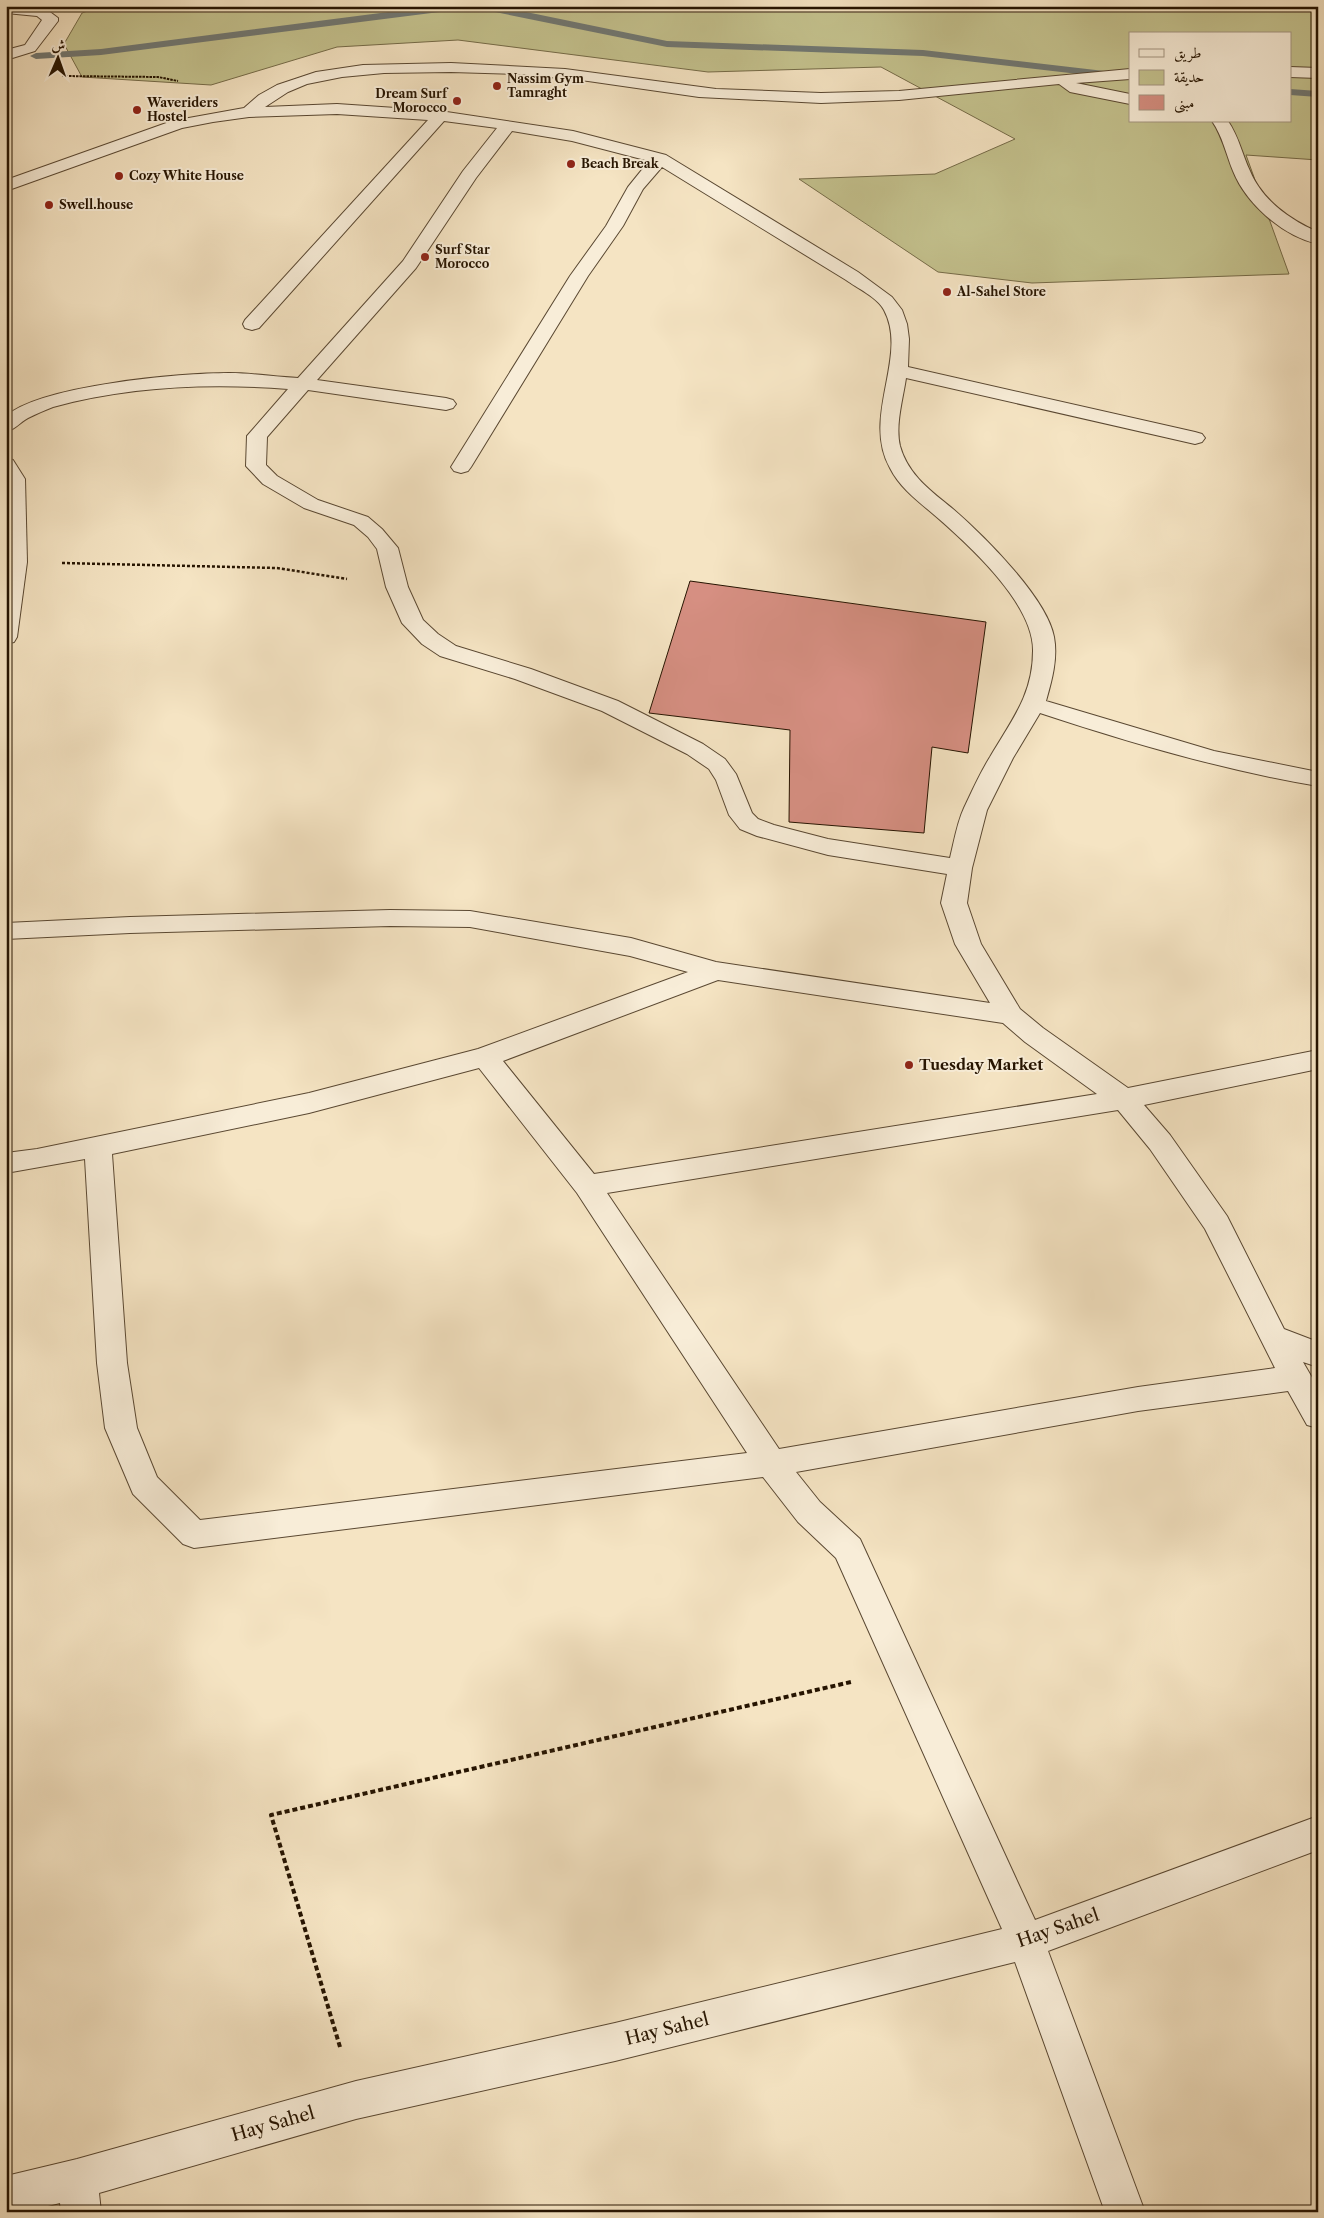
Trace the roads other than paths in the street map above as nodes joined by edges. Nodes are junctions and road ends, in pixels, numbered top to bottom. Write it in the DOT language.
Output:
graph roads {
  1 [pos="6,9"];
  2 [pos="6,55"];
  3 [pos="1292,72"];
  4 [pos="1318,73"];
  5 [pos="1129,74"];
  6 [pos="1061,80"];
  7 [pos="1129,99"];
  8 [pos="249,112"];
  9 [pos="440,116"];
  10 [pos="1221,122"];
  11 [pos="508,124"];
  12 [pos="660,158"];
  13 [pos="6,186"];
  14 [pos="1318,239"];
  15 [pos="252,324"];
  16 [pos="897,370"];
  17 [pos="303,384"];
  18 [pos="446,404"];
  19 [pos="6,426"];
  20 [pos="1195,438"];
  21 [pos="6,464"];
  22 [pos="462,467"];
  23 [pos="6,637"];
  24 [pos="1034,704"];
  25 [pos="1318,779"];
  26 [pos="960,868"];
  27 [pos="6,931"];
  28 [pos="716,971"];
  29 [pos="1011,1015"];
  30 [pos="485,1057"];
  31 [pos="1318,1059"];
  32 [pos="1124,1099"];
  33 [pos="98,1147"];
  34 [pos="6,1163"];
  35 [pos="587,1186"];
  36 [pos="1273,1337"];
  37 [pos="1318,1355"];
  38 [pos="1294,1378"];
  39 [pos="1318,1416"];
  40 [pos="771,1463"];
  41 [pos="1318,1833"];
  42 [pos="1026,1941"];
  43 [pos="79,2195"];
  44 [pos="6,2196"];
  45 [pos="1125,2212"];
  1 -- 2 [label="street"];
  3 -- 4 [label="street"];
  5 -- 6 [label="street"];
  6 -- 7 [label="street"];
  6 -- 8 [label="street"];
  8 -- 9 [label="street"];
  8 -- 13 [label="street"];
  9 -- 11 [label="street"];
  9 -- 15 [label="street"];
  10 -- 14 [label="street"];
  11 -- 12 [label="street"];
  11 -- 17 [label="street"];
  12 -- 16 [label="street"];
  12 -- 22 [label="street"];
  16 -- 20 [label="street"];
  16 -- 24 [label="street"];
  17 -- 18 [label="street"];
  17 -- 19 [label="street"];
  17 -- 26 [label="street"];
  21 -- 23 [label="street"];
  24 -- 25 [label="street"];
  24 -- 26 [label="street"];
  26 -- 29 [label="street"];
  27 -- 28 [label="street"];
  28 -- 29 [label="street"];
  28 -- 30 [label="street"];
  29 -- 32 [label="street"];
  30 -- 33 [label="street"];
  30 -- 35 [label="street"];
  31 -- 32 [label="street"];
  32 -- 35 [label="street"];
  32 -- 36 [label="street"];
  33 -- 34 [label="street"];
  33 -- 40 [label="street"];
  35 -- 40 [label="street"];
  36 -- 37 [label="street"];
  36 -- 38 [label="street"];
  38 -- 39 [label="street"];
  38 -- 40 [label="street"];
  40 -- 42 [label="street"];
  41 -- 42 [label="street, Hay Sahel"];
  42 -- 43 [label="street, Hay Sahel"];
  42 -- 45 [label="street"];
  43 -- 44 [label="street, Hay Sahel"];
}
